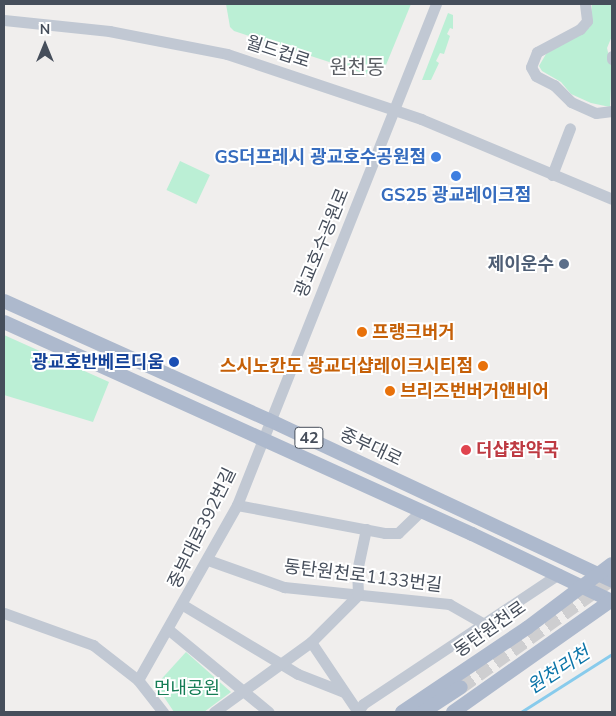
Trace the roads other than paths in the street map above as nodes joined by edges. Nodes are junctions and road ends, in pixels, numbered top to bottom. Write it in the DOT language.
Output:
graph roads {
  1 [pos="436,4"];
  2 [pos="585,4"];
  3 [pos="4,20"];
  4 [pos="394,110"];
  5 [pos="612,111"];
  6 [pos="570,128"];
  7 [pos="552,175"];
  8 [pos="612,199"];
  9 [pos="4,301"];
  10 [pos="4,322"];
  11 [pos="269,420"];
  12 [pos="262,439"];
  13 [pos="237,505"];
  14 [pos="421,511"];
  15 [pos="366,529"];
  16 [pos="208,560"];
  17 [pos="612,564"];
  18 [pos="559,574"];
  19 [pos="597,574"];
  20 [pos="612,581"];
  21 [pos="580,586"];
  22 [pos="358,595"];
  23 [pos="612,601"];
  24 [pos="183,605"];
  25 [pos="4,613"];
  26 [pos="484,624"];
  27 [pos="169,630"];
  28 [pos="311,642"];
  29 [pos="281,664"];
  30 [pos="138,680"];
  31 [pos="243,691"];
  32 [pos="344,692"];
  33 [pos="164,712"];
  34 [pos="214,712"];
  35 [pos="269,712"];
  36 [pos="358,712"];
  37 [pos="402,712"];
  38 [pos="423,712"];
  39 [pos="440,712"];
  40 [pos="453,712"];
  1 -- 4 [label="street, 광교호수공원로"];
  2 -- 5 [label="street"];
  3 -- 4 [label="street, 월드컵로"];
  4 -- 7 [label="street, 월드컵로"];
  4 -- 11 [label="street, 광교호수공원로"];
  6 -- 7 [label="street"];
  7 -- 8 [label="street, 월드컵로"];
  9 -- 11 [label="main road, 중부대로 / 42"];
  10 -- 12 [label="main road, 42"];
  11 -- 12 [label="street, 광교호수공원로"];
  11 -- 19 [label="main road, 중부대로 / 42"];
  12 -- 13 [label="street, 중부대로392번길"];
  12 -- 14 [label="main road, 42"];
  13 -- 15 [label="street"];
  13 -- 16 [label="street, 중부대로392번길"];
  14 -- 15 [label="street"];
  14 -- 18 [label="main road, 42"];
  15 -- 22 [label="street"];
  16 -- 22 [label="street, 동탄원천로1133번길"];
  16 -- 24 [label="street, 중부대로392번길"];
  17 -- 19 [label="main road, 동탄원천로"];
  18 -- 21 [label="main road, 42"];
  18 -- 26 [label="street"];
  19 -- 20 [label="main road, 중부대로 / 42"];
  19 -- 21 [label="main road, 동탄원천로"];
  21 -- 23 [label="main road, 42"];
  21 -- 37 [label="main road, 동탄원천로"];
  22 -- 26 [label="street, 동탄원천로1133번길"];
  22 -- 28 [label="street"];
  23 -- 40 [label="main road"];
  24 -- 27 [label="street, 중부대로392번길"];
  24 -- 29 [label="street, 중부대로392번길"];
  25 -- 30 [label="street"];
  26 -- 36 [label="street"];
  27 -- 30 [label="street, 중부대로392번길"];
  27 -- 31 [label="street"];
  28 -- 29 [label="street"];
  28 -- 32 [label="street"];
  29 -- 31 [label="street"];
  29 -- 32 [label="street, 중부대로392번길"];
  30 -- 33 [label="street"];
  31 -- 34 [label="street"];
  31 -- 35 [label="street"];
  32 -- 36 [label="street"];
  38 -- 39 [label="main road"];
}
